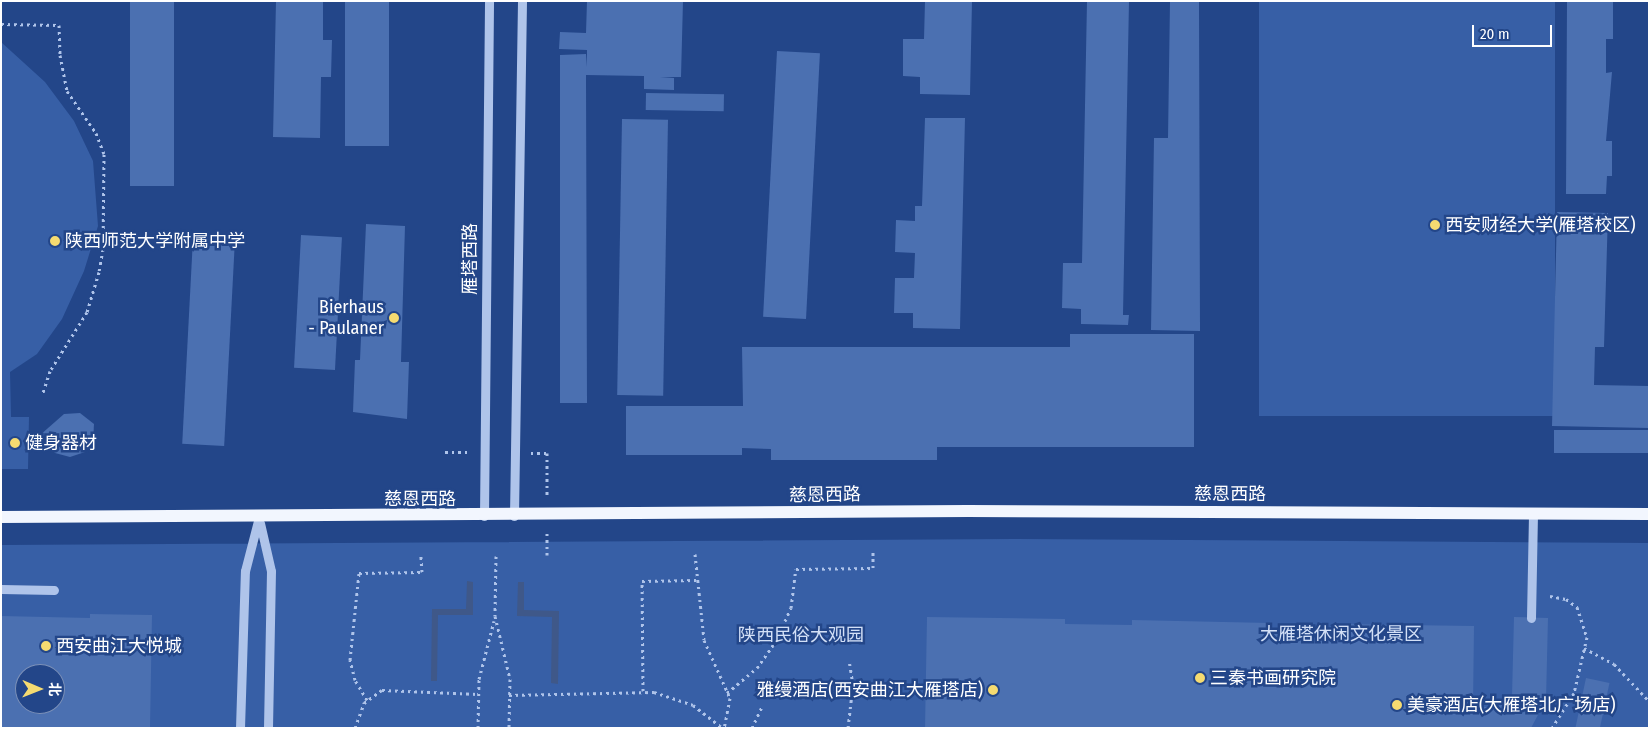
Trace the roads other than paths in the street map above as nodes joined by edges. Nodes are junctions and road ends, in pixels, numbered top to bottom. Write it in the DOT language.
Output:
graph roads {
  1 [pos="489,1"];
  2 [pos="522,1"];
  3 [pos="1533,514"];
  4 [pos="1649,514"];
  5 [pos="484,516"];
  6 [pos="514,516"];
  7 [pos="1,517"];
  8 [pos="1,589"];
  9 [pos="54,590"];
  10 [pos="1531,618"];
  11 [pos="240,728"];
  12 [pos="268,728"];
  1 -- 5 [label="street, 雁塔西路"];
  2 -- 6 [label="street"];
  3 -- 4 [label="main road, 慈恩西路"];
  3 -- 6 [label="main road, 慈恩西路"];
  3 -- 10 [label="street"];
  5 -- 6 [label="main road, 慈恩西路"];
  5 -- 7 [label="main road, 慈恩西路"];
  8 -- 9 [label="street"];
  11 -- 12 [label="street"];
}
